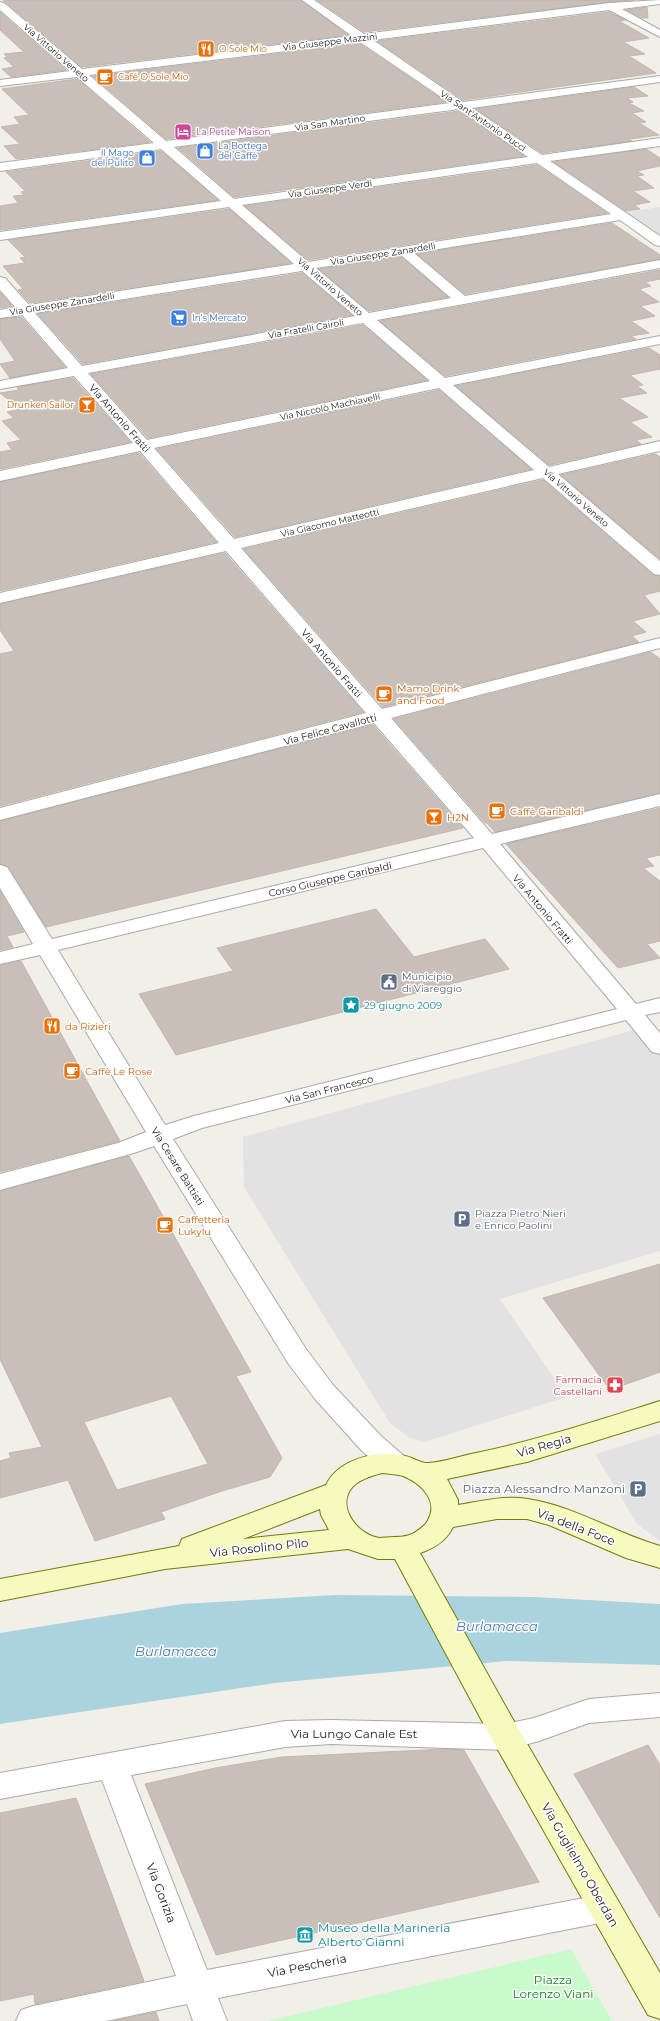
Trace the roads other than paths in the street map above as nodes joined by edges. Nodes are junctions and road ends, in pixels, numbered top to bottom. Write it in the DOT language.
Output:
graph roads {
  1 [pos="307,0"];
  2 [pos="598,0"];
  3 [pos="660,1"];
  4 [pos="0,5"];
  5 [pos="611,7"];
  6 [pos="660,34"];
  7 [pos="362,38"];
  8 [pos="79,73"];
  9 [pos="660,79"];
  10 [pos="0,83"];
  11 [pos="461,105"];
  12 [pos="660,142"];
  13 [pos="164,145"];
  14 [pos="539,159"];
  15 [pos="0,167"];
  16 [pos="232,203"];
  17 [pos="623,216"];
  18 [pos="0,236"];
  19 [pos="660,242"];
  20 [pos="404,251"];
  21 [pos="660,264"];
  22 [pos="306,266"];
  23 [pos="0,281"];
  24 [pos="462,300"];
  25 [pos="25,310"];
  26 [pos="0,314"];
  27 [pos="367,318"];
  28 [pos="660,340"];
  29 [pos="79,370"];
  30 [pos="442,383"];
  31 [pos="0,385"];
  32 [pos="144,446"];
  33 [pos="660,446"];
  34 [pos="547,472"];
  35 [pos="0,476"];
  36 [pos="230,546"];
  37 [pos="660,570"];
  38 [pos="0,598"];
  39 [pos="660,643"];
  40 [pos="378,716"];
  41 [pos="660,800"];
  42 [pos="0,814"];
  43 [pos="487,841"];
  44 [pos="0,871"];
  45 [pos="47,947"];
  46 [pos="0,958"];
  47 [pos="660,1005"];
  48 [pos="630,1013"];
  49 [pos="660,1047"];
  50 [pos="160,1137"];
  51 [pos="0,1182"];
  52 [pos="660,1411"];
  53 [pos="394,1464"];
  54 [pos="426,1474"];
  55 [pos="335,1492"];
  56 [pos="443,1518"];
  57 [pos="353,1538"];
  58 [pos="403,1548"];
  59 [pos="660,1557"];
  60 [pos="165,1558"];
  61 [pos="0,1590"];
  62 [pos="660,1705"];
  63 [pos="503,1731"];
  64 [pos="112,1766"];
  65 [pos="0,1786"];
  66 [pos="605,1908"];
  67 [pos="197,1987"];
  68 [pos="660,2004"];
  69 [pos="33,2021"];
  70 [pos="210,2021"];
  1 -- 7 [label="street, Via Sant'Antonio Pucci"];
  2 -- 5 [label="street"];
  3 -- 5 [label="street, Via Giuseppe Mazzini"];
  4 -- 8 [label="street, Via Vittorio Veneto"];
  5 -- 6 [label="street"];
  5 -- 7 [label="street, Via Giuseppe Mazzini"];
  7 -- 8 [label="street, Via Giuseppe Mazzini"];
  7 -- 11 [label="street, Via Sant'Antonio Pucci"];
  8 -- 10 [label="street, Via Giuseppe Mazzini"];
  8 -- 13 [label="street, Via Vittorio Veneto"];
  9 -- 11 [label="street, Via San Martino"];
  11 -- 13 [label="street, Via San Martino"];
  11 -- 14 [label="street, Via Sant'Antonio Pucci"];
  12 -- 14 [label="street, Via Giuseppe Verdi"];
  13 -- 15 [label="street, Via San Martino"];
  13 -- 16 [label="street, Via Vittorio Veneto"];
  14 -- 16 [label="street, Via Giuseppe Verdi"];
  14 -- 17 [label="street, Via Sant'Antonio Pucci"];
  16 -- 18 [label="street, Via Giuseppe Verdi"];
  16 -- 22 [label="street, Via Vittorio Veneto"];
  17 -- 19 [label="street, Via Sant'Antonio Pucci"];
  17 -- 20 [label="street, Via Giuseppe Zanardelli"];
  20 -- 22 [label="street, Via Giuseppe Zanardelli"];
  20 -- 24 [label="street"];
  21 -- 24 [label="street, Via Fratelli Cairoli"];
  22 -- 25 [label="street, Via Giuseppe Zanardelli"];
  22 -- 27 [label="street, Via Vittorio Veneto"];
  23 -- 25 [label="street, Via Antonio Fratti"];
  24 -- 27 [label="street, Via Fratelli Cairoli"];
  25 -- 26 [label="street, Via Giuseppe Zanardelli"];
  25 -- 29 [label="street, Via Antonio Fratti"];
  27 -- 29 [label="street, Via Fratelli Cairoli"];
  27 -- 30 [label="street, Via Vittorio Veneto"];
  28 -- 30 [label="street, Via Niccolò Machiavelli"];
  29 -- 31 [label="street, Via Fratelli Cairoli"];
  29 -- 32 [label="street, Via Antonio Fratti"];
  30 -- 32 [label="street, Via Niccolò Machiavelli"];
  30 -- 34 [label="street, Via Vittorio Veneto"];
  32 -- 35 [label="street, Via Niccolò Machiavelli"];
  32 -- 36 [label="street, Via Antonio Fratti"];
  33 -- 34 [label="street, Via Giacomo Matteotti"];
  34 -- 36 [label="street, Via Giacomo Matteotti"];
  34 -- 37 [label="street, Via Vittorio Veneto"];
  36 -- 38 [label="street, Via Giacomo Matteotti"];
  36 -- 40 [label="street, Via Antonio Fratti"];
  39 -- 40 [label="street, Via Felice Cavallotti"];
  40 -- 42 [label="street, Via Felice Cavallotti"];
  40 -- 43 [label="street, Via Antonio Fratti"];
  41 -- 43 [label="street, Corso Giuseppe Garibaldi"];
  43 -- 45 [label="street, Corso Giuseppe Garibaldi"];
  43 -- 48 [label="street, Via Antonio Fratti"];
  44 -- 45 [label="street, Via Cesare Battisti"];
  45 -- 46 [label="street, Corso Giuseppe Garibaldi"];
  45 -- 50 [label="street, Via Cesare Battisti"];
  47 -- 48 [label="street, Via San Francesco"];
  48 -- 49 [label="street, Via Antonio Fratti"];
  48 -- 50 [label="street, Via San Francesco"];
  50 -- 51 [label="street, Via San Francesco"];
  50 -- 53 [label="street, Via Cesare Battisti"];
  52 -- 54 [label="street, Via Regia"];
  53 -- 54 [label="street"];
  53 -- 55 [label="street"];
  54 -- 56 [label="street"];
  55 -- 57 [label="street"];
  55 -- 60 [label="street, Via Rosolino Pilo"];
  56 -- 58 [label="street"];
  56 -- 59 [label="street, Via della Foce"];
  57 -- 58 [label="street"];
  57 -- 60 [label="street, Via Rosolino Pilo"];
  58 -- 63 [label="street, Via Guglielmo Oberdan"];
  60 -- 61 [label="street, Via Rosolino Pilo"];
  62 -- 63 [label="street, Via Lungo Canale Est"];
  63 -- 64 [label="street, Via Lungo Canale Est"];
  63 -- 66 [label="street, Via Guglielmo Oberdan"];
  64 -- 65 [label="street, Via Lungo Canale Est"];
  64 -- 67 [label="street, Via Gorizia"];
  66 -- 67 [label="street, Via Pescheria"];
  66 -- 68 [label="street, Via Guglielmo Oberdan"];
  67 -- 69 [label="street, Via Pescheria"];
  67 -- 70 [label="street, Via Gorizia"];
}
